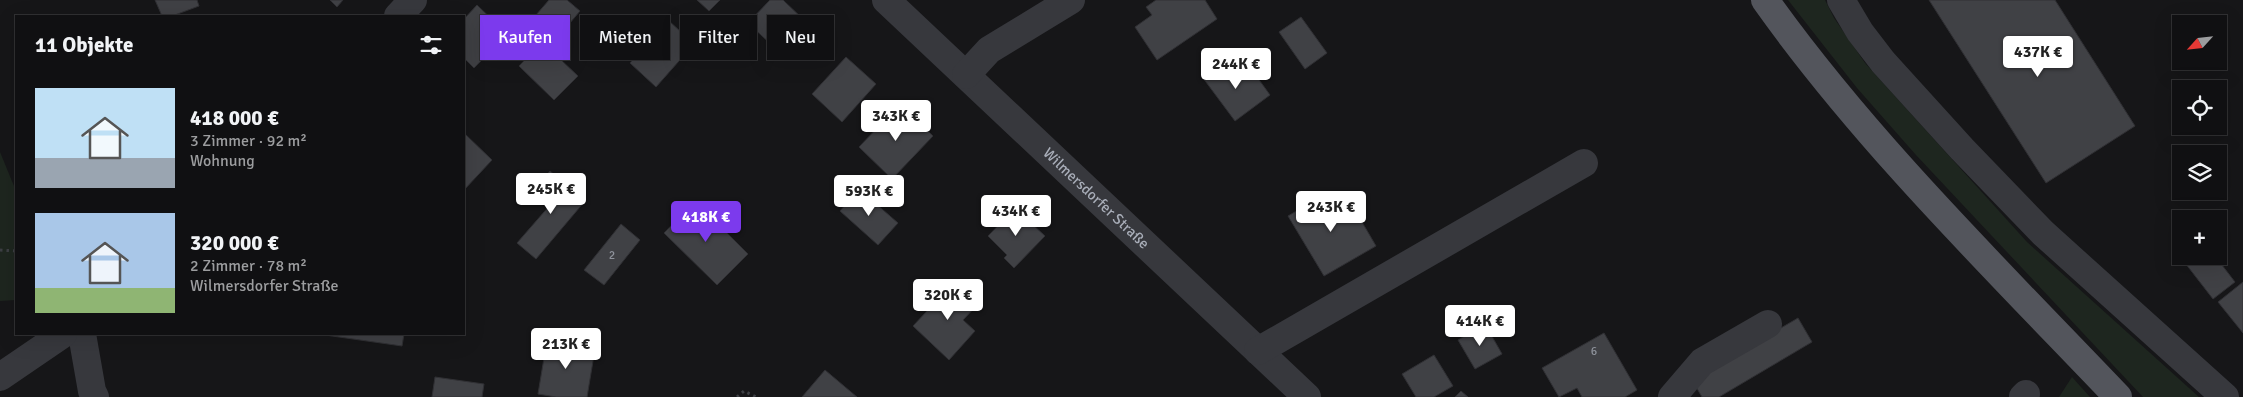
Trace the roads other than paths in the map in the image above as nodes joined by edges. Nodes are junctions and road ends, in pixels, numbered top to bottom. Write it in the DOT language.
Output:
graph roads {
  1 [pos="413,0"];
  2 [pos="886,0"];
  3 [pos="1071,0"];
  4 [pos="1765,0"];
  5 [pos="1841,0"];
  6 [pos="399,15"];
  7 [pos="966,75"];
  8 [pos="1584,163"];
  9 [pos="1768,324"];
  10 [pos="62,335"];
  11 [pos="82,335"];
  12 [pos="1258,351"];
  13 [pos="0,377"];
  14 [pos="95,397"];
  15 [pos="1307,397"];
  16 [pos="1672,397"];
  17 [pos="2118,397"];
  18 [pos="2225,397"];
  1 -- 6 [label="street"];
  2 -- 7 [label="street, Wilmersdorfer Straße"];
  3 -- 7 [label="street"];
  4 -- 17 [label="main road"];
  5 -- 18 [label="street"];
  7 -- 12 [label="street, Wilmersdorfer Straße"];
  8 -- 12 [label="street"];
  9 -- 16 [label="street"];
  10 -- 13 [label="street"];
  11 -- 14 [label="street"];
  12 -- 15 [label="street, Wilmersdorfer Straße"];
}
